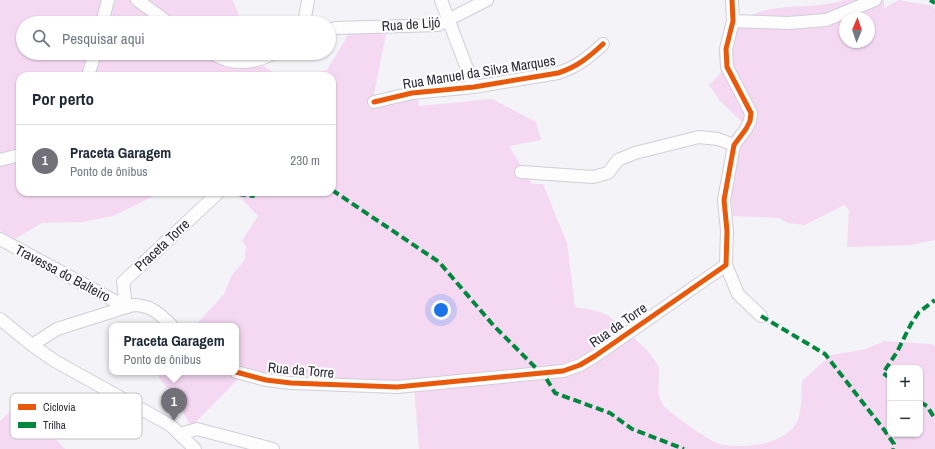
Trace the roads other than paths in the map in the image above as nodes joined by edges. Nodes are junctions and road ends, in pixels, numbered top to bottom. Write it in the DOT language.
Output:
graph roads {
  1 [pos="108,0"];
  2 [pos="136,0"];
  3 [pos="308,0"];
  4 [pos="441,0"];
  5 [pos="487,0"];
  6 [pos="732,0"];
  7 [pos="875,0"];
  8 [pos="104,16"];
  9 [pos="160,16"];
  10 [pos="305,16"];
  11 [pos="450,21"];
  12 [pos="733,21"];
  13 [pos="336,29"];
  14 [pos="603,44"];
  15 [pos="93,60"];
  16 [pos="228,60"];
  17 [pos="256,60"];
  18 [pos="89,72"];
  19 [pos="474,87"];
  20 [pos="374,102"];
  21 [pos="734,145"];
  22 [pos="16,156"];
  23 [pos="0,160"];
  24 [pos="521,172"];
  25 [pos="215,196"];
  26 [pos="0,239"];
  27 [pos="726,265"];
  28 [pos="126,307"];
  29 [pos="761,316"];
  30 [pos="0,319"];
  31 [pos="169,323"];
  32 [pos="32,345"];
  33 [pos="239,373"];
  34 [pos="113,393"];
  35 [pos="142,409"];
  36 [pos="180,434"];
  37 [pos="195,449"];
  38 [pos="273,449"];
  1 -- 8 [label="street"];
  2 -- 9 [label="street"];
  3 -- 10 [label="street"];
  4 -- 11 [label="street"];
  5 -- 11 [label="street, Rua de Lijó"];
  6 -- 12 [label="street"];
  7 -- 12 [label="street"];
  11 -- 13 [label="street, Rua de Lijó"];
  11 -- 19 [label="street"];
  12 -- 21 [label="street"];
  14 -- 19 [label="street, Rua Manuel da Silva Marques"];
  15 -- 18 [label="street"];
  16 -- 17 [label="street"];
  19 -- 20 [label="street, Rua Manuel da Silva Marques"];
  21 -- 24 [label="street"];
  21 -- 27 [label="street"];
  22 -- 23 [label="street"];
  25 -- 28 [label="street, Praceta Torre"];
  26 -- 28 [label="street, Travessa do Balteiro"];
  27 -- 29 [label="street"];
  27 -- 33 [label="street, Rua da Torre"];
  28 -- 31 [label="street"];
  28 -- 32 [label="street"];
  30 -- 32 [label="street"];
  32 -- 34 [label="street"];
  35 -- 36 [label="street"];
  36 -- 37 [label="street"];
  36 -- 38 [label="street"];
}
